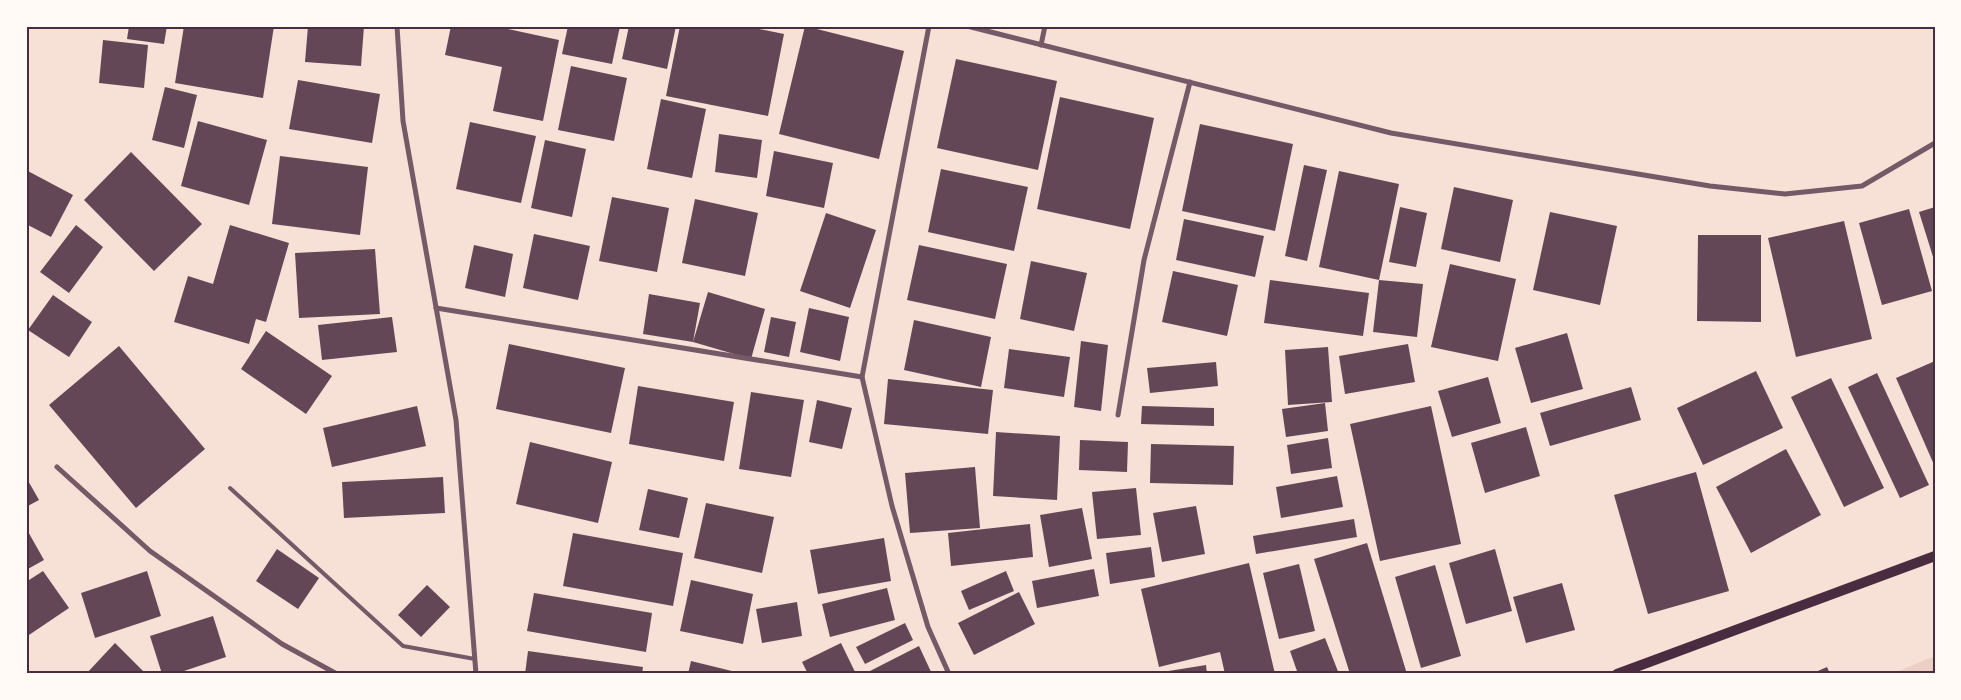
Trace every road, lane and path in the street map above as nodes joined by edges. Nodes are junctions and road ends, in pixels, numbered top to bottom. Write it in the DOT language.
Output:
graph roads {
  1 [pos="397,26"];
  2 [pos="929,26"];
  3 [pos="967,26"];
  4 [pos="1045,26"];
  5 [pos="1041,45"];
  6 [pos="1190,82"];
  7 [pos="1935,143"];
  8 [pos="436,308"];
  9 [pos="862,377"];
  10 [pos="1118,415"];
  11 [pos="57,467"];
  12 [pos="230,488"];
  13 [pos="1935,556"];
  14 [pos="475,660"];
  15 [pos="337,674"];
  16 [pos="476,674"];
  17 [pos="950,674"];
  18 [pos="1617,674"];
  1 -- 8 [label="street"];
  2 -- 9 [label="street"];
  3 -- 5 [label="street"];
  4 -- 5 [label="street"];
  5 -- 6 [label="street"];
  6 -- 7 [label="street"];
  6 -- 10 [label="street"];
  8 -- 9 [label="street"];
  8 -- 14 [label="street"];
  9 -- 17 [label="street"];
  11 -- 15 [label="street"];
  12 -- 14 [label="lane"];
  13 -- 18 [label="main road"];
  14 -- 16 [label="street"];
}
